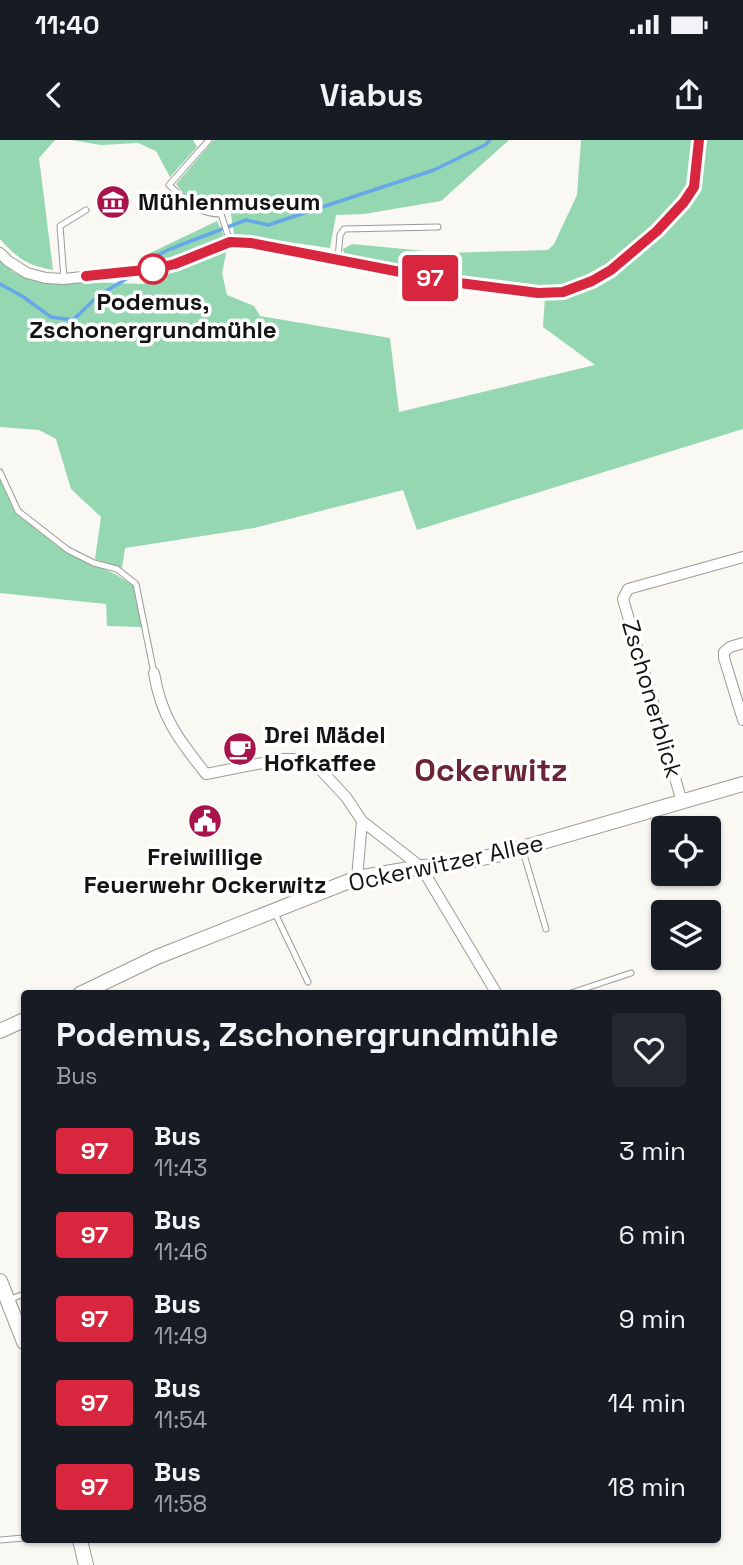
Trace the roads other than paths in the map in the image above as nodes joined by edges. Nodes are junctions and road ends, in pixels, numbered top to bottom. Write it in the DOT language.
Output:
graph roads {
  1 [pos="209,140"];
  2 [pos="699,140"];
  3 [pos="86,209"];
  4 [pos="438,227"];
  5 [pos="229,236"];
  6 [pos="0,253"];
  7 [pos="338,259"];
  8 [pos="64,279"];
  9 [pos="0,472"];
  10 [pos="743,557"];
  11 [pos="743,643"];
  12 [pos="154,673"];
  13 [pos="743,720"];
  14 [pos="743,784"];
  15 [pos="682,802"];
  16 [pos="362,821"];
  17 [pos="522,848"];
  18 [pos="421,866"];
  19 [pos="357,878"];
  20 [pos="274,911"];
  21 [pos="546,929"];
  22 [pos="631,972"];
  23 [pos="308,982"];
  24 [pos="88,990"];
  25 [pos="495,990"];
  26 [pos="579,990"];
  27 [pos="21,1021"];
  28 [pos="0,1031"];
  29 [pos="0,1281"];
  30 [pos="21,1295"];
  31 [pos="8,1300"];
  32 [pos="21,1334"];
  33 [pos="21,1538"];
  34 [pos="0,1540"];
  35 [pos="81,1543"];
  36 [pos="86,1565"];
  1 -- 5 [label="lane"];
  2 -- 7 [label="street"];
  3 -- 8 [label="lane"];
  4 -- 7 [label="lane"];
  5 -- 7 [label="street"];
  5 -- 8 [label="street"];
  6 -- 8 [label="street"];
  9 -- 12 [label="lane"];
  10 -- 15 [label="street, Zschonerblick"];
  11 -- 13 [label="street"];
  12 -- 16 [label="street"];
  14 -- 15 [label="street, Ockerwitzer Allee"];
  15 -- 17 [label="street, Ockerwitzer Allee"];
  16 -- 18 [label="street"];
  16 -- 19 [label="street"];
  17 -- 18 [label="street, Ockerwitzer Allee"];
  17 -- 21 [label="lane"];
  18 -- 19 [label="street, Ockerwitzer Allee"];
  18 -- 25 [label="street"];
  19 -- 20 [label="street, Ockerwitzer Allee"];
  20 -- 23 [label="lane"];
  20 -- 24 [label="street, Ockerwitzer Allee"];
  22 -- 26 [label="lane"];
  27 -- 28 [label="street"];
  29 -- 31 [label="street"];
  30 -- 31 [label="lane"];
  31 -- 32 [label="street"];
  33 -- 34 [label="lane"];
  35 -- 36 [label="street"];
}
